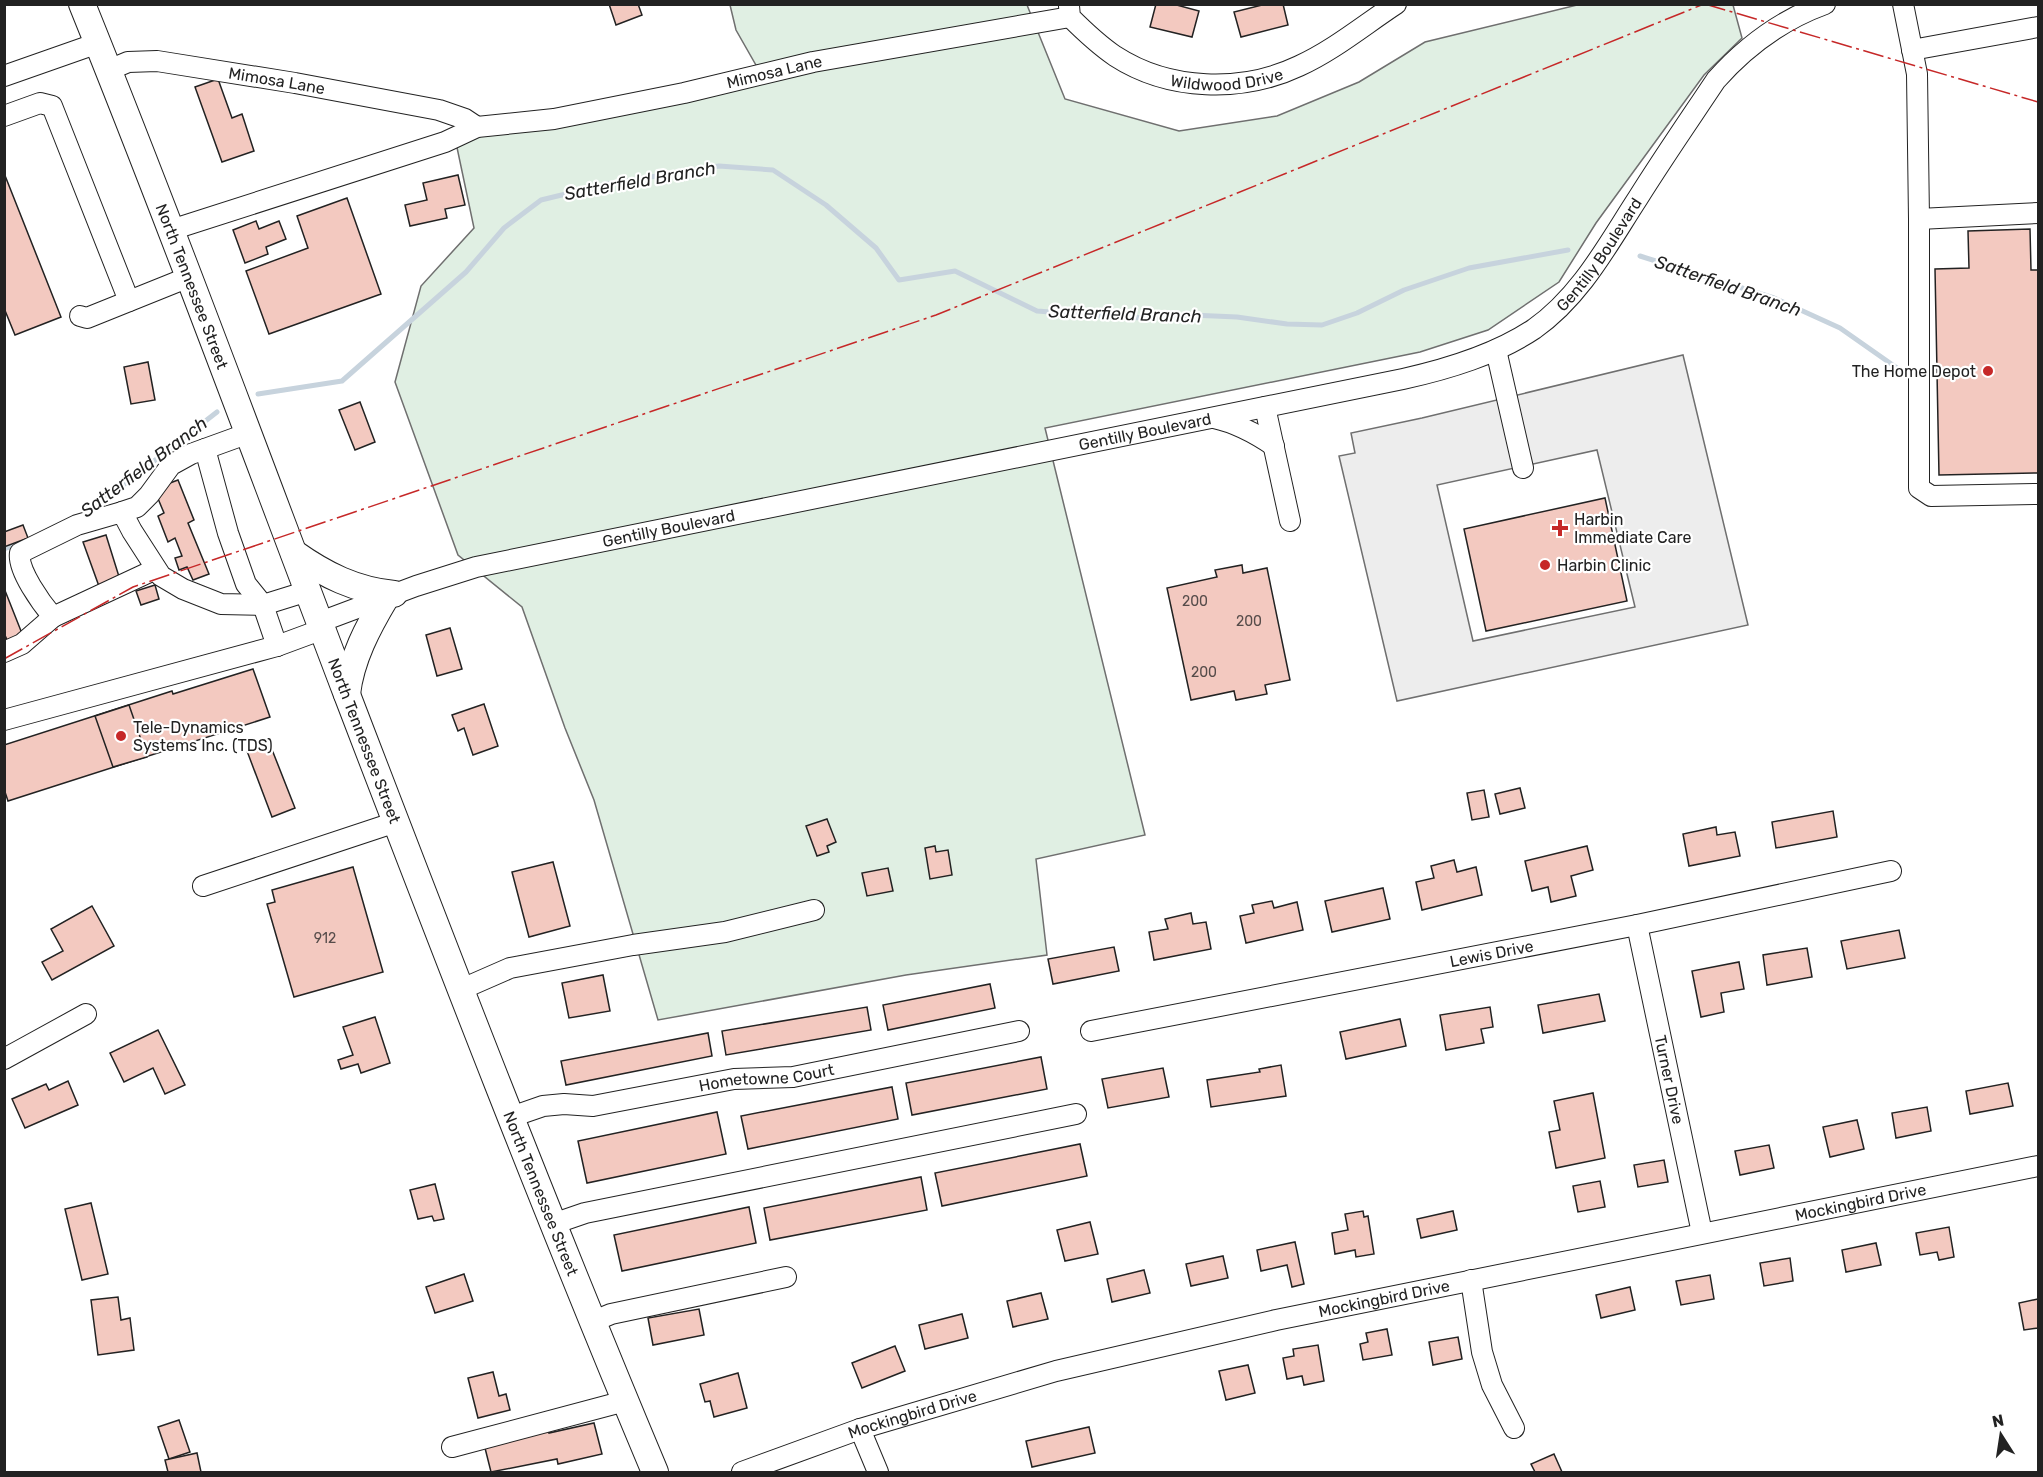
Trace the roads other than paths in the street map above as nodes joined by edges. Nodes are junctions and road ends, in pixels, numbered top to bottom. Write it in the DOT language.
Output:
graph roads {
  1 [pos="82,4"];
  2 [pos="1396,4"];
  3 [pos="1825,4"];
  4 [pos="1902,4"];
  5 [pos="1069,11"];
  6 [pos="2038,27"];
  7 [pos="98,43"];
  8 [pos="1912,50"];
  9 [pos="109,70"];
  10 [pos="4,75"];
  11 [pos="4,116"];
  12 [pos="477,127"];
  13 [pos="2038,213"];
  14 [pos="1918,219"];
  15 [pos="171,230"];
  16 [pos="189,277"];
  17 [pos="129,301"];
  18 [pos="80,316"];
  19 [pos="1496,350"];
  20 [pos="1265,407"];
  21 [pos="1212,418"];
  22 [pos="249,433"];
  23 [pos="1274,446"];
  24 [pos="205,449"];
  25 [pos="1524,468"];
  26 [pos="2038,494"];
  27 [pos="122,512"];
  28 [pos="1290,522"];
  29 [pos="294,553"];
  30 [pos="156,569"];
  31 [pos="308,591"];
  32 [pos="390,596"];
  33 [pos="263,605"];
  34 [pos="53,617"];
  35 [pos="321,626"];
  36 [pos="277,646"];
  37 [pos="4,652"];
  38 [pos="347,694"];
  39 [pos="4,720"];
  40 [pos="396,822"];
  41 [pos="1891,871"];
  42 [pos="203,885"];
  43 [pos="814,910"];
  44 [pos="1637,925"];
  45 [pos="462,989"];
  46 [pos="86,1014"];
  47 [pos="1019,1030"];
  48 [pos="1091,1031"];
  49 [pos="4,1059"];
  50 [pos="1076,1114"];
  51 [pos="512,1117"];
  52 [pos="2038,1166"];
  53 [pos="553,1224"];
  54 [pos="1702,1233"];
  55 [pos="786,1277"];
  56 [pos="1471,1280"];
  57 [pos="592,1322"];
  58 [pos="625,1401"];
  59 [pos="1514,1428"];
  60 [pos="860,1429"];
  61 [pos="452,1447"];
  62 [pos="742,1472"];
  63 [pos="655,1473"];
  64 [pos="878,1473"];
  1 -- 7 [label="main road, North Tennessee Street"];
  2 -- 5 [label="street, Wildwood Drive"];
  3 -- 19 [label="street, Gentilly Boulevard"];
  4 -- 8 [label="street"];
  5 -- 12 [label="street, Mimosa Lane"];
  6 -- 8 [label="street"];
  7 -- 9 [label="main road, North Tennessee Street"];
  7 -- 10 [label="street"];
  8 -- 14 [label="street"];
  9 -- 12 [label="street, Mimosa Lane"];
  9 -- 15 [label="main road, North Tennessee Street"];
  11 -- 17 [label="street"];
  12 -- 15 [label="street, Mimosa Lane"];
  13 -- 14 [label="street"];
  14 -- 26 [label="street"];
  15 -- 16 [label="main road, North Tennessee Street"];
  16 -- 17 [label="street"];
  16 -- 22 [label="main road, North Tennessee Street"];
  17 -- 18 [label="street"];
  19 -- 20 [label="street, Gentilly Boulevard"];
  19 -- 25 [label="street"];
  20 -- 21 [label="street, Gentilly Boulevard"];
  20 -- 23 [label="street"];
  21 -- 23 [label="street"];
  21 -- 32 [label="street, Gentilly Boulevard"];
  22 -- 24 [label="street"];
  22 -- 29 [label="main road, North Tennessee Street"];
  23 -- 28 [label="street"];
  24 -- 27 [label="street"];
  24 -- 33 [label="street"];
  27 -- 30 [label="street"];
  27 -- 34 [label="street"];
  29 -- 31 [label="main road, North Tennessee Street"];
  29 -- 32 [label="main road"];
  30 -- 33 [label="street"];
  30 -- 34 [label="street"];
  31 -- 33 [label="street"];
  31 -- 35 [label="main road, North Tennessee Street"];
  32 -- 35 [label="street, Gentilly Boulevard"];
  32 -- 38 [label="main road"];
  33 -- 36 [label="street"];
  34 -- 37 [label="street"];
  35 -- 36 [label="street, Gentilly Boulevard"];
  35 -- 38 [label="main road, North Tennessee Street"];
  36 -- 39 [label="street, Gentilly Boulevard"];
  38 -- 40 [label="main road, North Tennessee Street"];
  40 -- 42 [label="street"];
  40 -- 45 [label="main road, North Tennessee Street"];
  41 -- 44 [label="street, Lewis Drive"];
  43 -- 45 [label="street"];
  44 -- 48 [label="street, Lewis Drive"];
  44 -- 54 [label="street, Turner Drive"];
  45 -- 51 [label="main road, North Tennessee Street"];
  46 -- 49 [label="street"];
  47 -- 51 [label="street, Hometowne Court"];
  50 -- 53 [label="street"];
  51 -- 53 [label="main road, North Tennessee Street"];
  52 -- 54 [label="street, Mockingbird Drive"];
  53 -- 57 [label="main road, North Tennessee Street"];
  54 -- 56 [label="street, Mockingbird Drive"];
  55 -- 57 [label="street"];
  56 -- 59 [label="street"];
  56 -- 60 [label="street, Mockingbird Drive"];
  57 -- 58 [label="main road, North Tennessee Street"];
  58 -- 61 [label="street"];
  58 -- 63 [label="main road, North Tennessee Street"];
  60 -- 62 [label="street, Mockingbird Drive"];
  60 -- 64 [label="street"];
}
